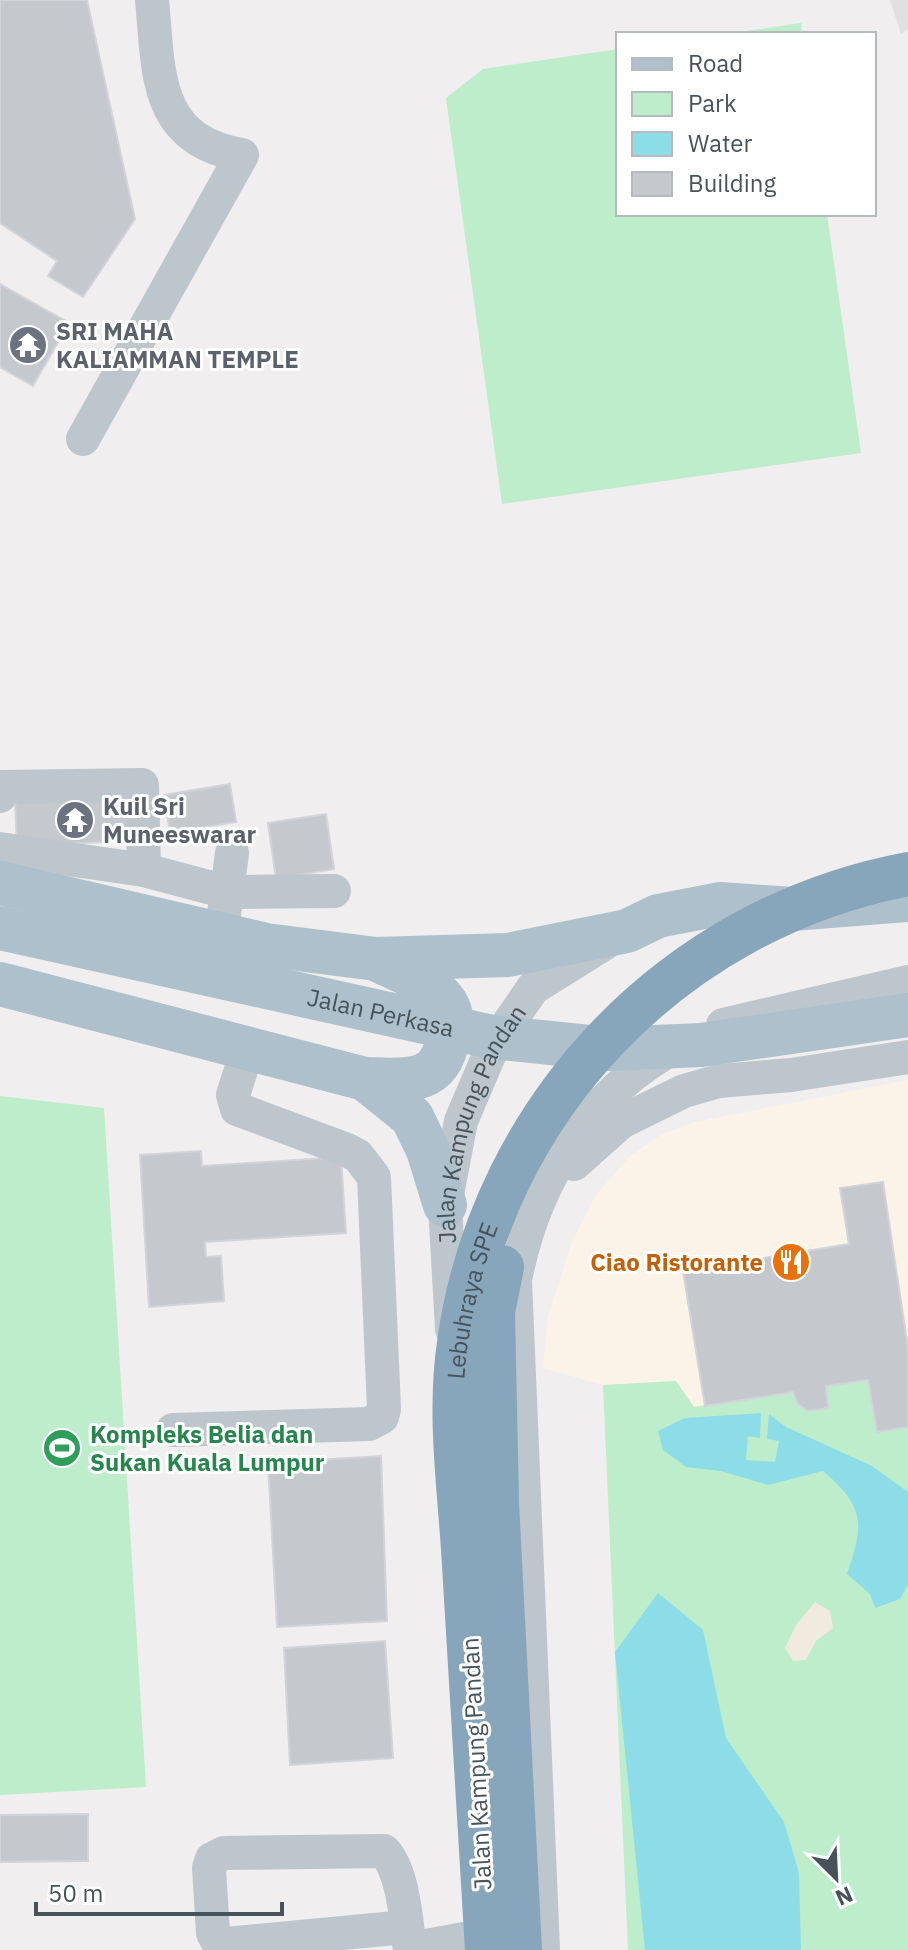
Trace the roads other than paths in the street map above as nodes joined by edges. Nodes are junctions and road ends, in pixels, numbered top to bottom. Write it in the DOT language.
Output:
graph roads {
  1 [pos="152,0"];
  2 [pos="83,439"];
  3 [pos="0,796"];
  4 [pos="0,849"];
  5 [pos="232,853"];
  6 [pos="144,870"];
  7 [pos="908,874"];
  8 [pos="0,883"];
  9 [pos="334,891"];
  10 [pos="227,892"];
  11 [pos="908,898"];
  12 [pos="0,928"];
  13 [pos="627,931"];
  14 [pos="221,935"];
  15 [pos="376,959"];
  16 [pos="908,982"];
  17 [pos="0,984"];
  18 [pos="908,1015"];
  19 [pos="248,1048"];
  20 [pos="908,1057"];
  21 [pos="365,1079"];
  22 [pos="445,1205"];
  23 [pos="515,1280"];
  24 [pos="173,1430"];
  25 [pos="409,1942"];
  26 [pos="498,1945"];
  27 [pos="543,1950"];
  1 -- 2 [label="street"];
  3 -- 6 [label="street"];
  4 -- 6 [label="street"];
  5 -- 10 [label="street"];
  6 -- 10 [label="street"];
  7 -- 26 [label="highway, Lebuhraya SPE"];
  8 -- 14 [label="main road, Jalan Perkasa"];
  9 -- 10 [label="street"];
  10 -- 14 [label="street"];
  11 -- 13 [label="main road, Jalan Kampung Pandan"];
  11 -- 26 [label="highway, Lebuhraya SPE"];
  12 -- 18 [label="main road, Jalan Perkasa"];
  13 -- 15 [label="main road, Jalan Perkasa"];
  13 -- 22 [label="street, Jalan Kampung Pandan"];
  14 -- 15 [label="main road, Jalan Perkasa"];
  15 -- 21 [label="main road"];
  16 -- 23 [label="street"];
  17 -- 19 [label="main road"];
  19 -- 21 [label="main road"];
  19 -- 24 [label="street"];
  20 -- 23 [label="street"];
  21 -- 22 [label="main road"];
  22 -- 26 [label="street, Jalan Kampung Pandan"];
  23 -- 27 [label="street"];
  25 -- 25 [label="street"];
  25 -- 26 [label="street"];
}
